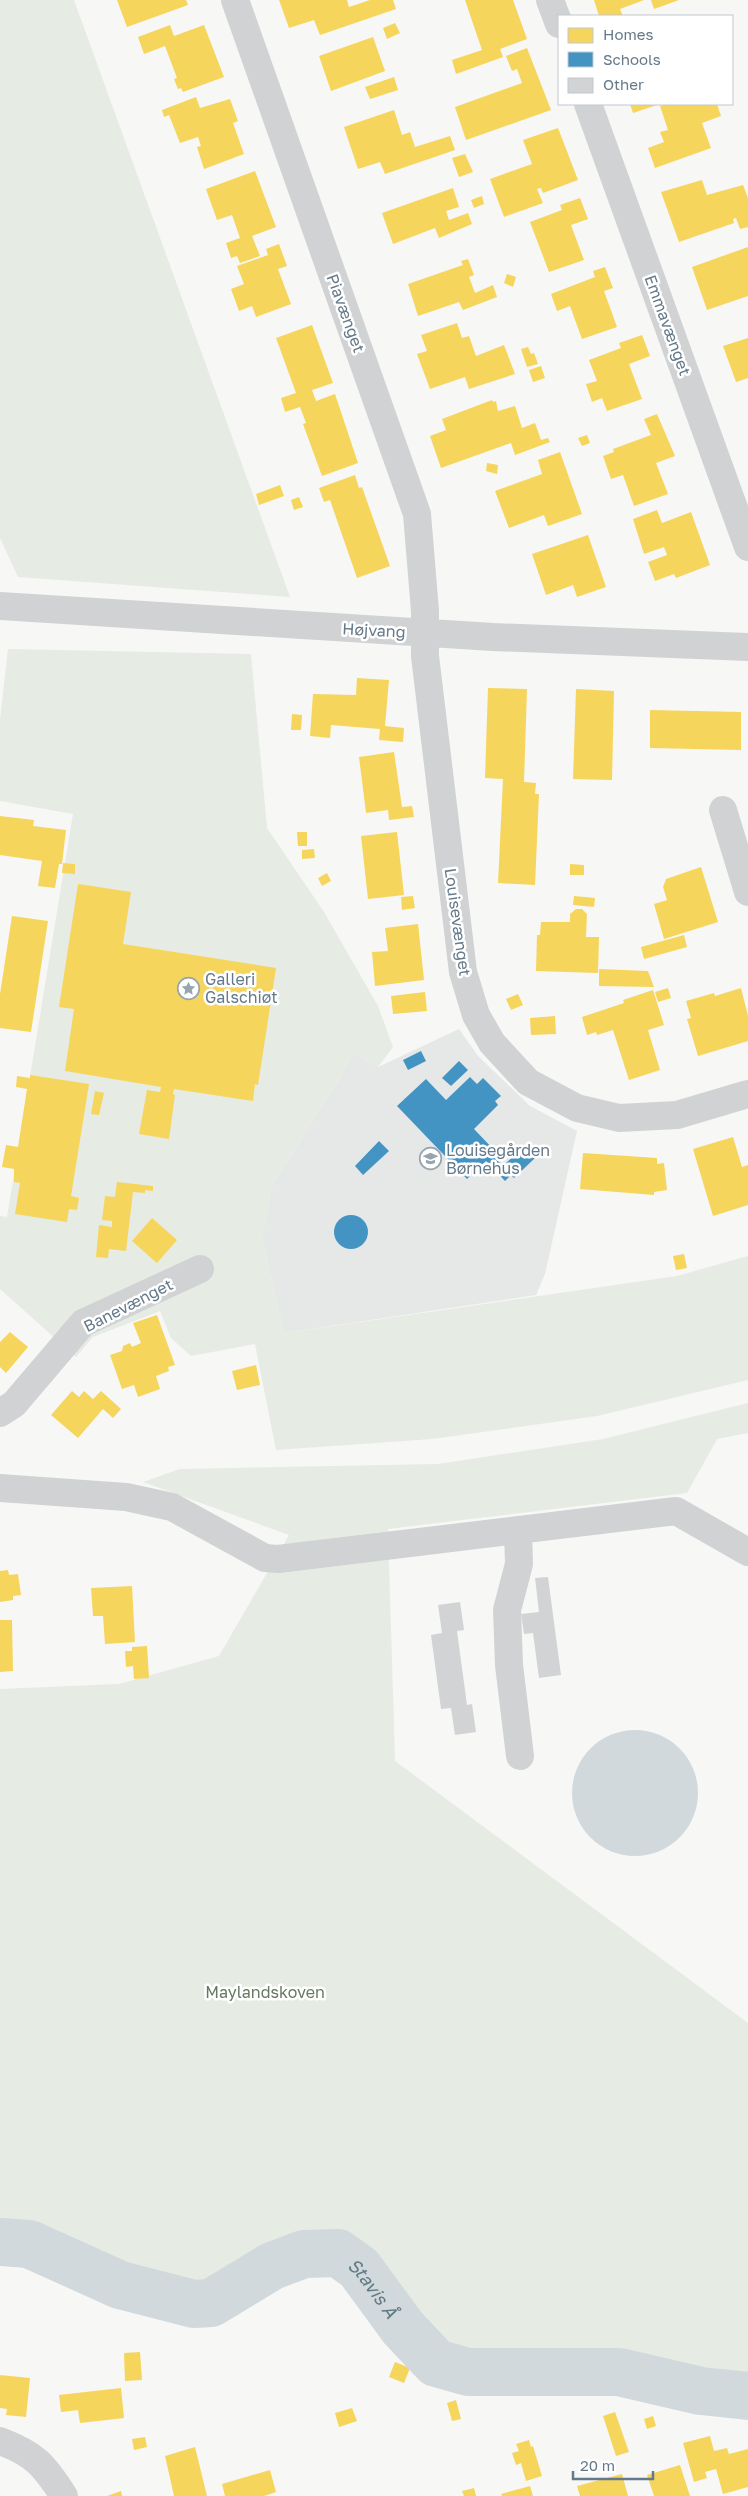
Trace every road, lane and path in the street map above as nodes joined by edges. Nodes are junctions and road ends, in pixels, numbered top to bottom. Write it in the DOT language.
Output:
graph roads {
  1 [pos="235,0"];
  2 [pos="550,0"];
  3 [pos="558,21"];
  4 [pos="588,105"];
  5 [pos="748,547"];
  6 [pos="0,606"];
  7 [pos="425,633"];
  8 [pos="748,646"];
  9 [pos="723,810"];
  10 [pos="748,892"];
  11 [pos="748,1094"];
  12 [pos="200,1270"];
  13 [pos="0,1413"];
  14 [pos="0,1488"];
  15 [pos="518,1530"];
  16 [pos="748,1552"];
  17 [pos="520,1756"];
  18 [pos="0,2441"];
  19 [pos="64,2496"];
  1 -- 7 [label="street, Piavænget"];
  2 -- 3 [label="street"];
  4 -- 5 [label="street, Emmavænget"];
  6 -- 7 [label="street, Højvang"];
  7 -- 8 [label="street, Højvang"];
  7 -- 11 [label="street, Louisevænget"];
  9 -- 10 [label="street"];
  12 -- 13 [label="street, Banevænget"];
  14 -- 15 [label="street"];
  15 -- 16 [label="street"];
  15 -- 17 [label="street"];
  18 -- 19 [label="street"];
}
